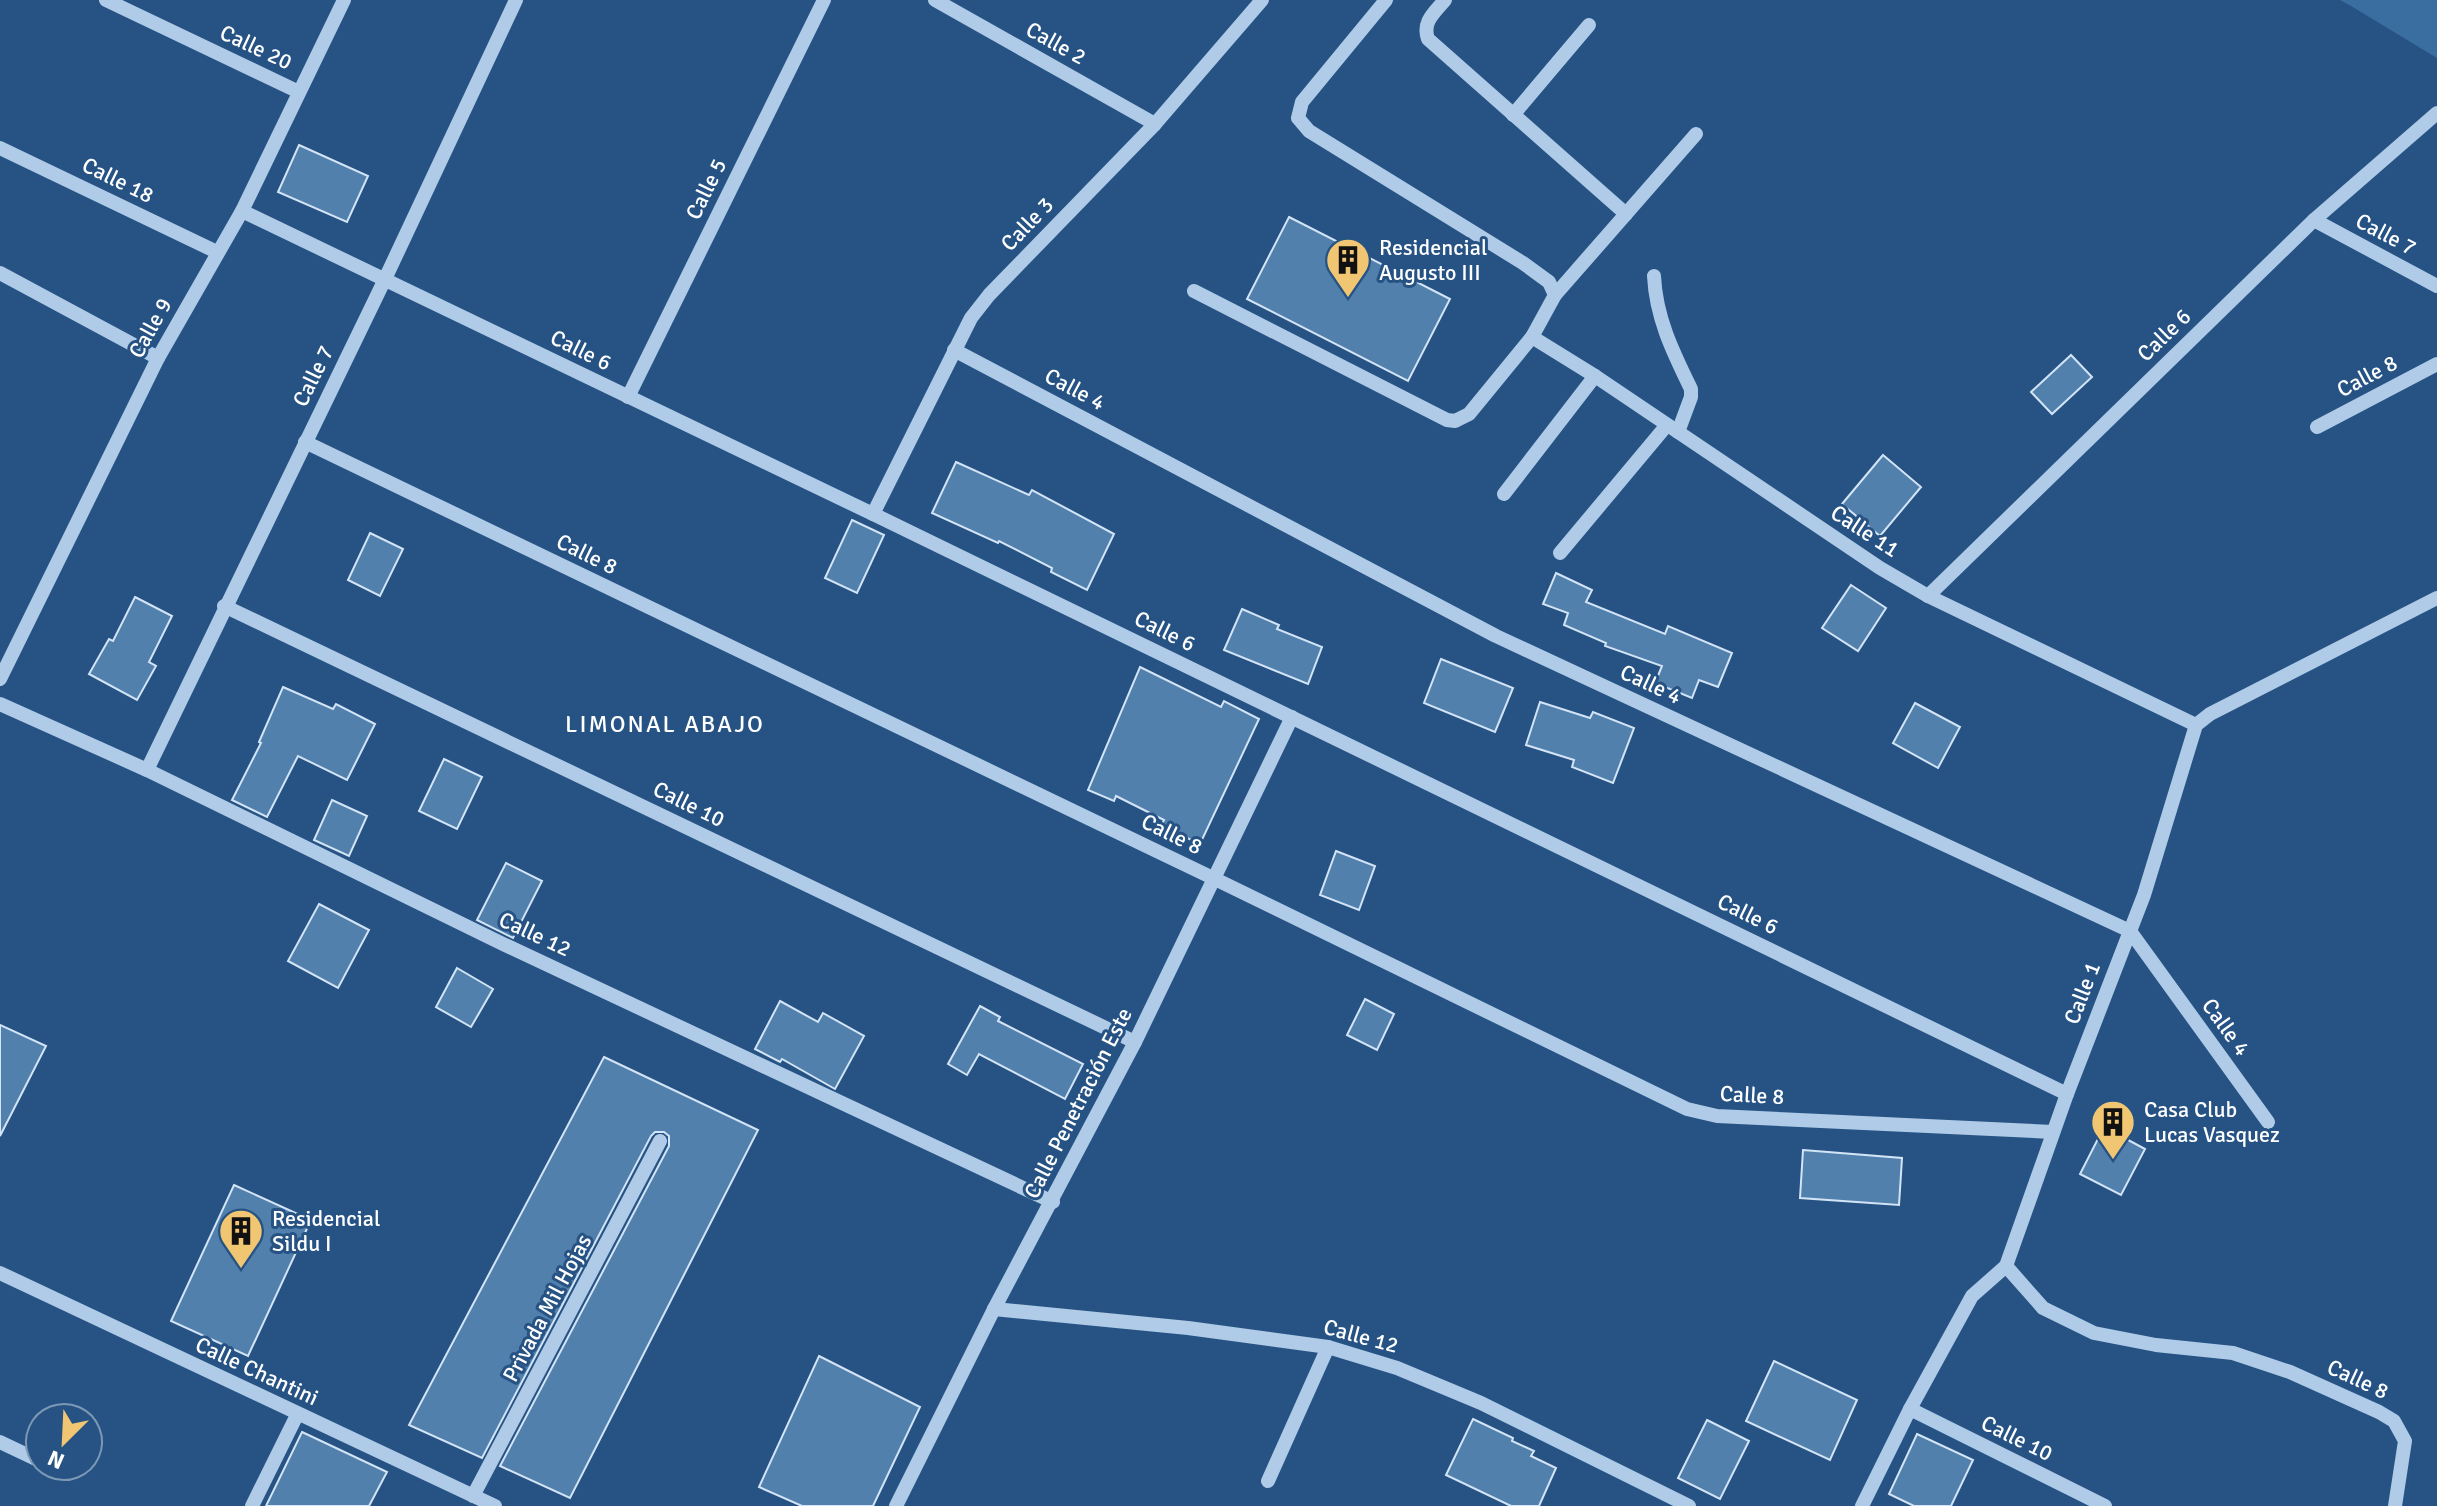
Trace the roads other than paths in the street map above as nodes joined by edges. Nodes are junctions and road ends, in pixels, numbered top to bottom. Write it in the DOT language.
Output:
graph roads {
  1 [pos="106,0"];
  2 [pos="344,0"];
  3 [pos="516,0"];
  4 [pos="824,0"];
  5 [pos="935,0"];
  6 [pos="1262,0"];
  7 [pos="1386,0"];
  8 [pos="1445,0"];
  9 [pos="1589,25"];
  10 [pos="299,92"];
  11 [pos="2437,113"];
  12 [pos="1513,115"];
  13 [pos="1155,124"];
  14 [pos="1696,134"];
  15 [pos="0,148"];
  16 [pos="242,211"];
  17 [pos="1626,214"];
  18 [pos="2314,220"];
  19 [pos="217,252"];
  20 [pos="0,273"];
  21 [pos="1654,276"];
  22 [pos="385,279"];
  23 [pos="2437,286"];
  24 [pos="1194,291"];
  25 [pos="1555,295"];
  26 [pos="1532,337"];
  27 [pos="954,350"];
  28 [pos="158,358"];
  29 [pos="2437,364"];
  30 [pos="1595,376"];
  31 [pos="628,397"];
  32 [pos="2317,427"];
  33 [pos="1672,428"];
  34 [pos="305,442"];
  35 [pos="1504,494"];
  36 [pos="873,514"];
  37 [pos="1560,553"];
  38 [pos="1928,596"];
  39 [pos="2437,598"];
  40 [pos="224,606"];
  41 [pos="0,679"];
  42 [pos="0,704"];
  43 [pos="1292,717"];
  44 [pos="2196,725"];
  45 [pos="147,770"];
  46 [pos="1215,879"];
  47 [pos="2130,931"];
  48 [pos="1135,1042"];
  49 [pos="2067,1094"];
  50 [pos="2268,1122"];
  51 [pos="2053,1132"];
  52 [pos="660,1141"];
  53 [pos="1053,1202"];
  54 [pos="2006,1266"];
  55 [pos="0,1273"];
  56 [pos="994,1309"];
  57 [pos="1328,1347"];
  58 [pos="1910,1409"];
  59 [pos="297,1415"];
  60 [pos="0,1442"];
  61 [pos="24,1453"];
  62 [pos="1268,1481"];
  63 [pos="473,1496"];
  64 [pos="252,1506"];
  65 [pos="495,1506"];
  66 [pos="896,1506"];
  67 [pos="1689,1506"];
  68 [pos="1862,1506"];
  69 [pos="2105,1506"];
  70 [pos="2395,1506"];
  1 -- 10 [label="street, Calle 20"];
  2 -- 10 [label="street, Calle 9"];
  3 -- 22 [label="street, Calle 7"];
  4 -- 31 [label="street, Calle 5"];
  5 -- 13 [label="street, Calle 2"];
  6 -- 13 [label="street, Calle 3"];
  7 -- 25 [label="street"];
  8 -- 12 [label="street"];
  9 -- 12 [label="street"];
  10 -- 16 [label="street, Calle 9"];
  11 -- 18 [label="street, Calle 6"];
  12 -- 17 [label="street"];
  13 -- 27 [label="street, Calle 3"];
  14 -- 17 [label="street"];
  15 -- 19 [label="street, Calle 18"];
  16 -- 19 [label="street, Calle 9"];
  16 -- 22 [label="street, Calle 6"];
  17 -- 25 [label="street"];
  18 -- 23 [label="street, Calle 7"];
  18 -- 38 [label="street, Calle 6"];
  19 -- 28 [label="street, Calle 9"];
  20 -- 28 [label="street"];
  21 -- 33 [label="street"];
  22 -- 31 [label="street, Calle 6"];
  22 -- 34 [label="street, Calle 7"];
  24 -- 26 [label="street"];
  25 -- 26 [label="street"];
  26 -- 30 [label="street, Calle 11"];
  27 -- 36 [label="street, Calle 3"];
  27 -- 47 [label="street, Calle 4"];
  28 -- 41 [label="street, Calle 9"];
  29 -- 32 [label="street, Calle 8"];
  30 -- 33 [label="street, Calle 11"];
  30 -- 35 [label="street"];
  31 -- 36 [label="street, Calle 6"];
  33 -- 37 [label="street"];
  33 -- 38 [label="street, Calle 11"];
  34 -- 40 [label="street, Calle 7"];
  34 -- 46 [label="street, Calle 8"];
  36 -- 43 [label="street, Calle 6"];
  38 -- 44 [label="street, Calle 11"];
  39 -- 44 [label="street"];
  40 -- 45 [label="street, Calle 7"];
  40 -- 48 [label="street, Calle 10"];
  42 -- 45 [label="street, Calle 12"];
  43 -- 46 [label="street, Calle Penetración Este"];
  43 -- 49 [label="street, Calle 6"];
  44 -- 47 [label="street, Calle 1"];
  45 -- 53 [label="street, Calle 12"];
  46 -- 48 [label="street, Calle Penetración Este"];
  46 -- 51 [label="street, Calle 8"];
  47 -- 49 [label="street, Calle 1"];
  47 -- 50 [label="street, Calle 4"];
  48 -- 53 [label="street, Calle Penetración Este"];
  49 -- 51 [label="street, Calle 1"];
  51 -- 54 [label="street, Calle 1"];
  52 -- 63 [label="street, Privada Mil Hojas"];
  53 -- 56 [label="street, Calle Penetración Este"];
  54 -- 58 [label="street, Calle 1"];
  54 -- 70 [label="street, Calle 8"];
  55 -- 59 [label="street, Calle Chantini"];
  56 -- 57 [label="street, Calle 12"];
  56 -- 66 [label="street, Calle Penetración Este"];
  57 -- 62 [label="street"];
  57 -- 67 [label="street, Calle 12"];
  58 -- 68 [label="street, Calle 1"];
  58 -- 69 [label="street, Calle 10"];
  59 -- 63 [label="street, Calle Chantini"];
  59 -- 64 [label="street"];
  60 -- 61 [label="street"];
  63 -- 65 [label="street, Calle Chantini"];
}
